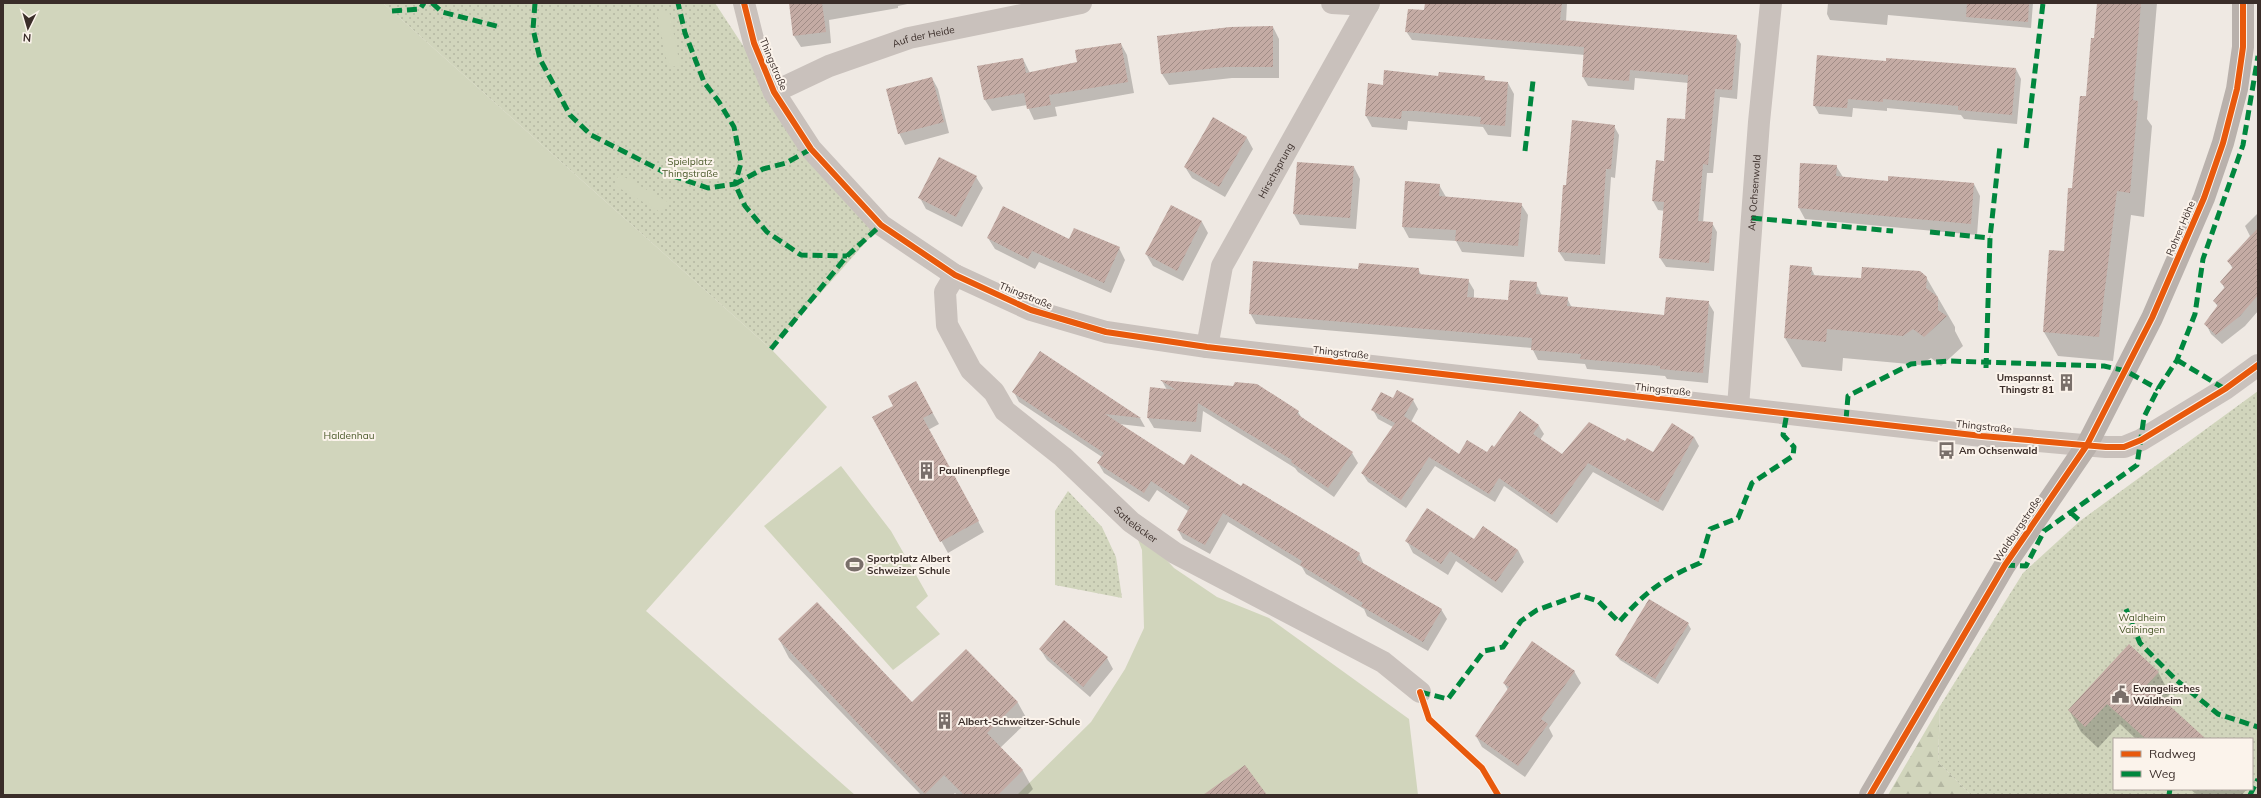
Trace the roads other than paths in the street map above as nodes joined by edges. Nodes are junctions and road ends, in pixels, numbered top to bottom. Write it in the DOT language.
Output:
graph roads {
  1 [pos="744,3"];
  2 [pos="1081,3"];
  3 [pos="1332,3"];
  4 [pos="1771,3"];
  5 [pos="2243,3"];
  6 [pos="1368,4"];
  7 [pos="774,92"];
  8 [pos="955,275"];
  9 [pos="1207,347"];
  10 [pos="2258,365"];
  11 [pos="1738,407"];
  12 [pos="2087,445"];
  13 [pos="1420,692"];
  14 [pos="1870,795"];
  1 -- 7 [label="street, Thingstraße"];
  2 -- 7 [label="street, Auf der Heide"];
  3 -- 6 [label="street"];
  4 -- 11 [label="street, Am Ochsenwald"];
  5 -- 12 [label="street, Rohrer Höhe"];
  6 -- 9 [label="street, Hirschsprung"];
  7 -- 8 [label="street, Thingstraße"];
  8 -- 9 [label="street, Thingstraße"];
  8 -- 13 [label="street, Satteläcker"];
  9 -- 11 [label="street, Thingstraße"];
  10 -- 12 [label="street"];
  11 -- 12 [label="street, Thingstraße"];
  12 -- 14 [label="street, Waldburgstraße"];
}
